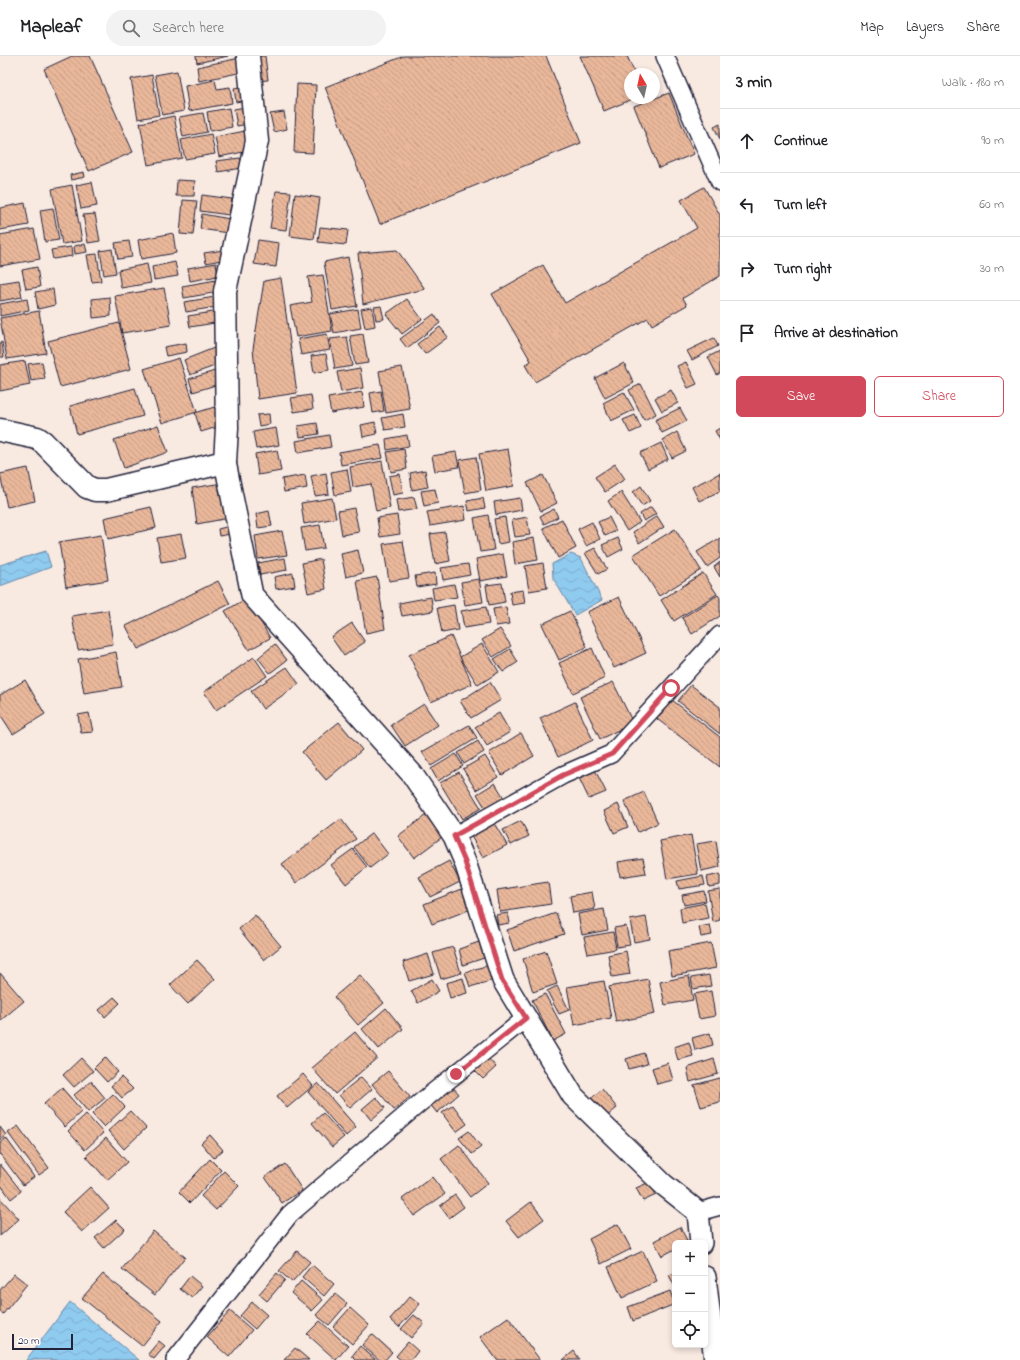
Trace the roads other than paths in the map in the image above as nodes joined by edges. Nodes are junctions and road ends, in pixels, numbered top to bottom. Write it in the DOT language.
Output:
graph roads {
  1 [pos="248,56"];
  2 [pos="665,56"];
  3 [pos="720,182"];
  4 [pos="0,430"];
  5 [pos="225,462"];
  6 [pos="720,635"];
  7 [pos="454,836"];
  8 [pos="526,1018"];
  9 [pos="720,1206"];
  10 [pos="698,1212"];
  11 [pos="701,1240"];
  12 [pos="708,1302"];
  13 [pos="175,1360"];
  14 [pos="715,1360"];
  1 -- 5 [label="main road"];
  2 -- 3 [label="street"];
  4 -- 5 [label="main road"];
  5 -- 7 [label="street"];
  6 -- 7 [label="street"];
  7 -- 8 [label="street"];
  8 -- 10 [label="street"];
  8 -- 13 [label="street"];
  9 -- 10 [label="street"];
  10 -- 11 [label="street"];
  12 -- 14 [label="street"];
}
